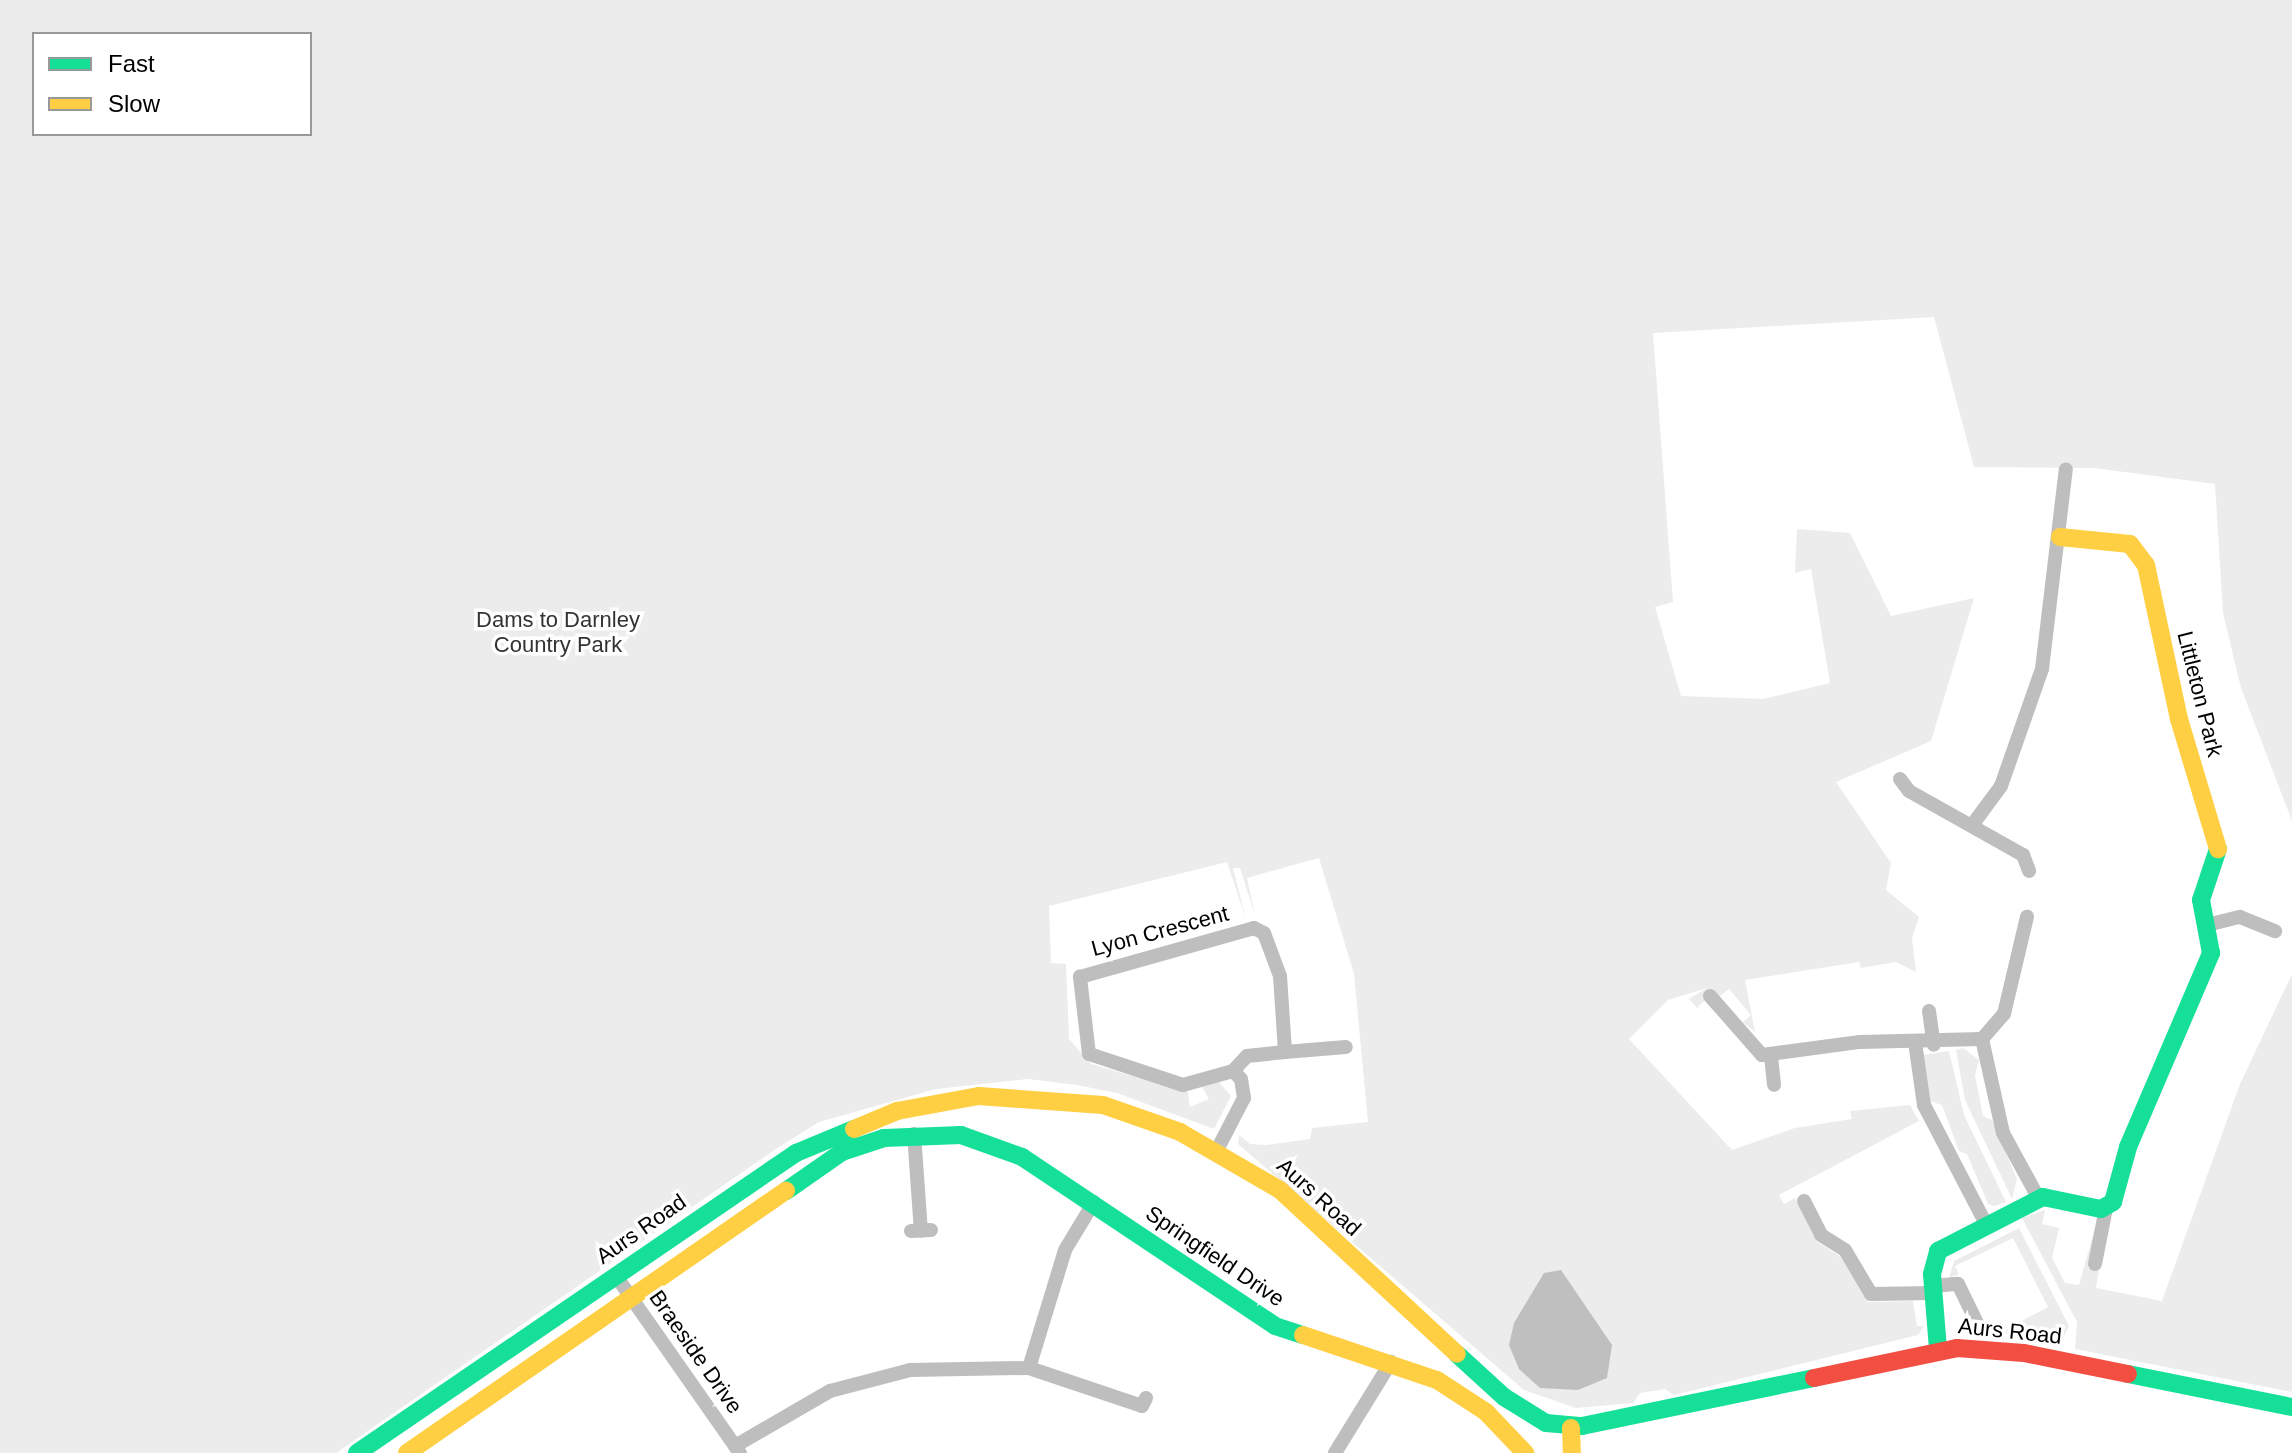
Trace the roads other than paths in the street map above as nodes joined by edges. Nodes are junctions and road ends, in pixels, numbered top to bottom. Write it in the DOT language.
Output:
graph roads {
  1 [pos="2066,469"];
  2 [pos="2060,537"];
  3 [pos="1900,779"];
  4 [pos="1973,824"];
  5 [pos="2029,871"];
  6 [pos="2027,917"];
  7 [pos="2207,925"];
  8 [pos="2275,931"];
  9 [pos="1710,996"];
  10 [pos="1929,1011"];
  11 [pos="1982,1039"];
  12 [pos="1915,1042"];
  13 [pos="1934,1045"];
  14 [pos="1346,1047"];
  15 [pos="1285,1052"];
  16 [pos="1771,1056"];
  17 [pos="1233,1071"];
  18 [pos="1774,1085"];
  19 [pos="914,1134"];
  20 [pos="1217,1150"];
  21 [pos="2039,1199"];
  22 [pos="1804,1201"];
  23 [pos="1094,1202"];
  24 [pos="2106,1208"];
  25 [pos="1987,1226"];
  26 [pos="921,1231"];
  27 [pos="2095,1264"];
  28 [pos="616,1276"];
  29 [pos="1933,1289"];
  30 [pos="631,1298"];
  31 [pos="1978,1325"];
  32 [pos="1938,1349"];
  33 [pos="1391,1362"];
  34 [pos="1029,1368"];
  35 [pos="1146,1398"];
  36 [pos="2292,1407"];
  37 [pos="1571,1428"];
  38 [pos="738,1450"];
  39 [pos="357,1453"];
  40 [pos="407,1453"];
  41 [pos="1335,1453"];
  42 [pos="1525,1453"];
  43 [pos="1572,1453"];
  1 -- 2 [label="street"];
  2 -- 4 [label="street"];
  2 -- 7 [label="street, Littleton Park"];
  3 -- 4 [label="street"];
  4 -- 5 [label="street"];
  6 -- 11 [label="street"];
  7 -- 8 [label="street"];
  7 -- 24 [label="street, Littleton Park"];
  9 -- 16 [label="street"];
  10 -- 13 [label="street"];
  11 -- 13 [label="street"];
  11 -- 21 [label="street"];
  12 -- 13 [label="street"];
  12 -- 16 [label="street"];
  12 -- 25 [label="street"];
  14 -- 15 [label="street, Lyon Crescent"];
  15 -- 17 [label="street, Lyon Crescent"];
  15 -- 17 [label="street, Lyon Crescent"];
  16 -- 18 [label="street"];
  17 -- 20 [label="street"];
  19 -- 23 [label="street, Springfield Drive"];
  19 -- 26 [label="street"];
  19 -- 30 [label="street, Springfield Drive"];
  20 -- 28 [label="street, Aurs Road"];
  20 -- 37 [label="street, Aurs Road"];
  21 -- 24 [label="street"];
  21 -- 25 [label="street"];
  22 -- 29 [label="street"];
  23 -- 33 [label="street, Springfield Drive"];
  23 -- 34 [label="street"];
  24 -- 27 [label="street, Littleton Park"];
  25 -- 29 [label="street"];
  28 -- 30 [label="street, Braeside Drive"];
  28 -- 39 [label="street, Aurs Road"];
  29 -- 31 [label="street"];
  29 -- 32 [label="street"];
  30 -- 38 [label="street, Braeside Drive"];
  30 -- 40 [label="street"];
  32 -- 36 [label="street, Aurs Road"];
  32 -- 37 [label="street, Aurs Road"];
  33 -- 41 [label="street"];
  33 -- 42 [label="street, Springfield Drive"];
  34 -- 35 [label="street"];
  34 -- 38 [label="street"];
  37 -- 43 [label="street"];
}
